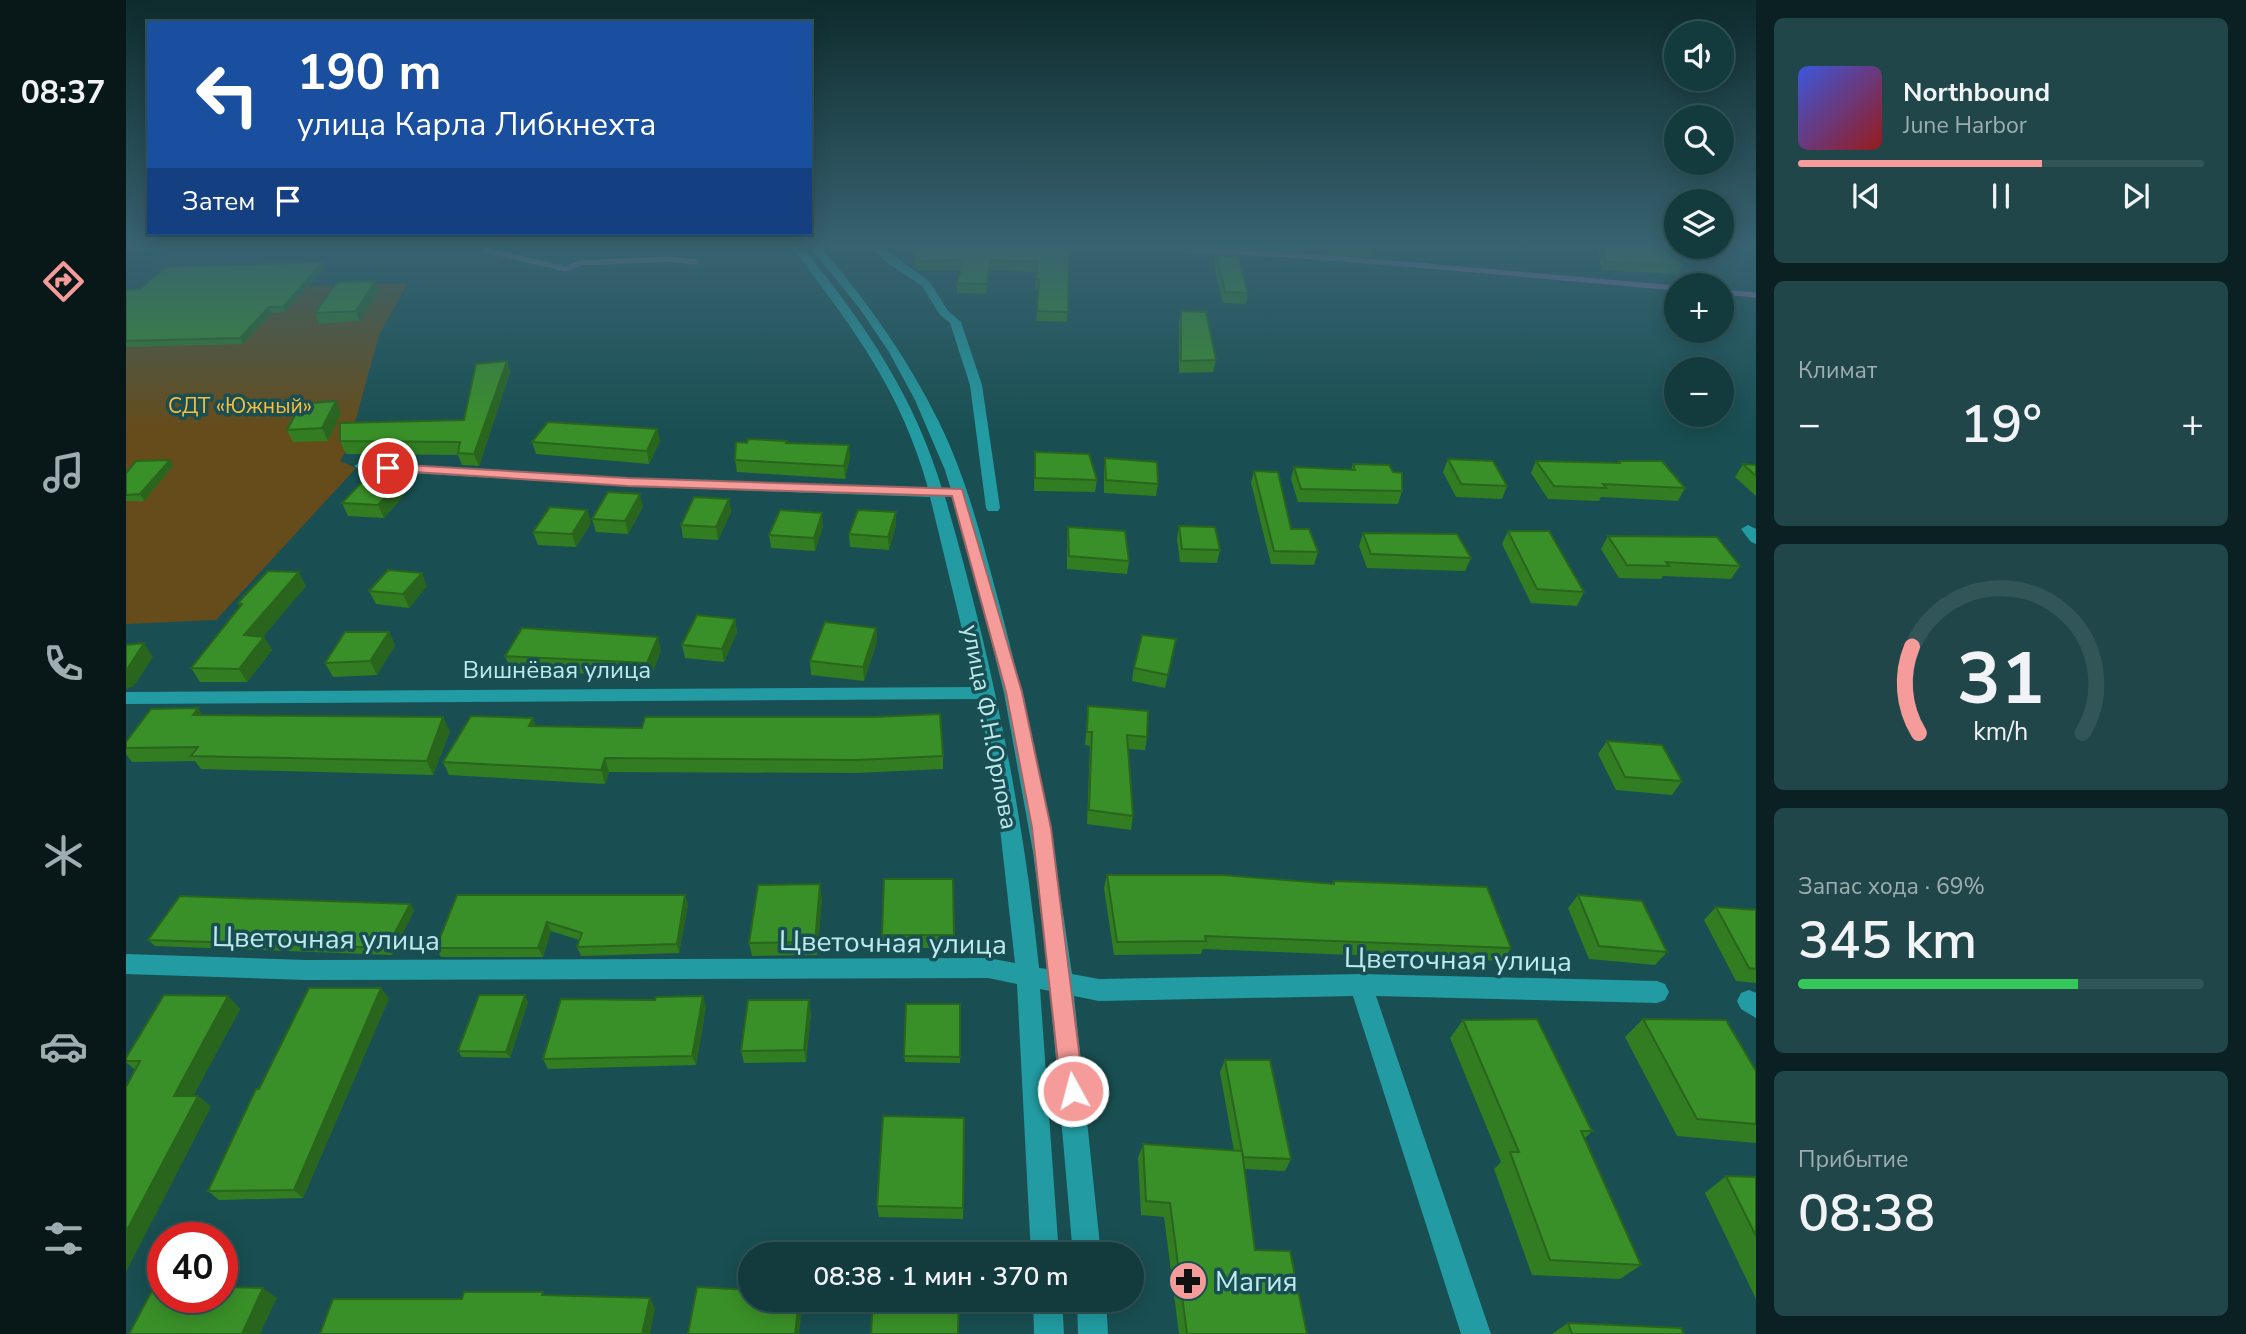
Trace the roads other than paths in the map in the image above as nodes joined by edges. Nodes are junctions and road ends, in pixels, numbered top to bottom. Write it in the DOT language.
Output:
graph roads {
  1 [pos="842,305"];
  2 [pos="860,305"];
  3 [pos="939,305"];
  4 [pos="361,466"];
  5 [pos="961,501"];
  6 [pos="939,503"];
  7 [pos="993,508"];
  8 [pos="988,693"];
  9 [pos="126,698"];
  10 [pos="126,964"];
  11 [pos="1028,975"];
  12 [pos="1060,982"];
  13 [pos="1361,985"];
  14 [pos="1657,992"];
  15 [pos="1044,1242"];
  16 [pos="1086,1242"];
  17 [pos="1048,1312"];
  18 [pos="1092,1312"];
  19 [pos="1049,1334"];
  20 [pos="1093,1334"];
  21 [pos="1476,1334"];
  1 -- 6 [label="street, улица Ф.Н.Орлова"];
  2 -- 5 [label="street, улица Ф.Н.Орлова"];
  3 -- 7 [label="street"];
  4 -- 6 [label="street"];
  5 -- 6 [label="street"];
  5 -- 12 [label="street, улица Ф.Н.Орлова"];
  6 -- 8 [label="street, улица Ф.Н.Орлова"];
  8 -- 9 [label="street, Вишнёвая улица"];
  8 -- 11 [label="street, улица Ф.Н.Орлова"];
  10 -- 11 [label="street, Цветочная улица"];
  11 -- 12 [label="street, Цветочная улица"];
  11 -- 15 [label="street, улица Ф.Н.Орлова"];
  12 -- 13 [label="street, Цветочная улица"];
  12 -- 16 [label="street, улица Ф.Н.Орлова"];
  13 -- 14 [label="street, Цветочная улица"];
  13 -- 21 [label="street"];
  17 -- 19 [label="street"];
  18 -- 20 [label="street"];
}
